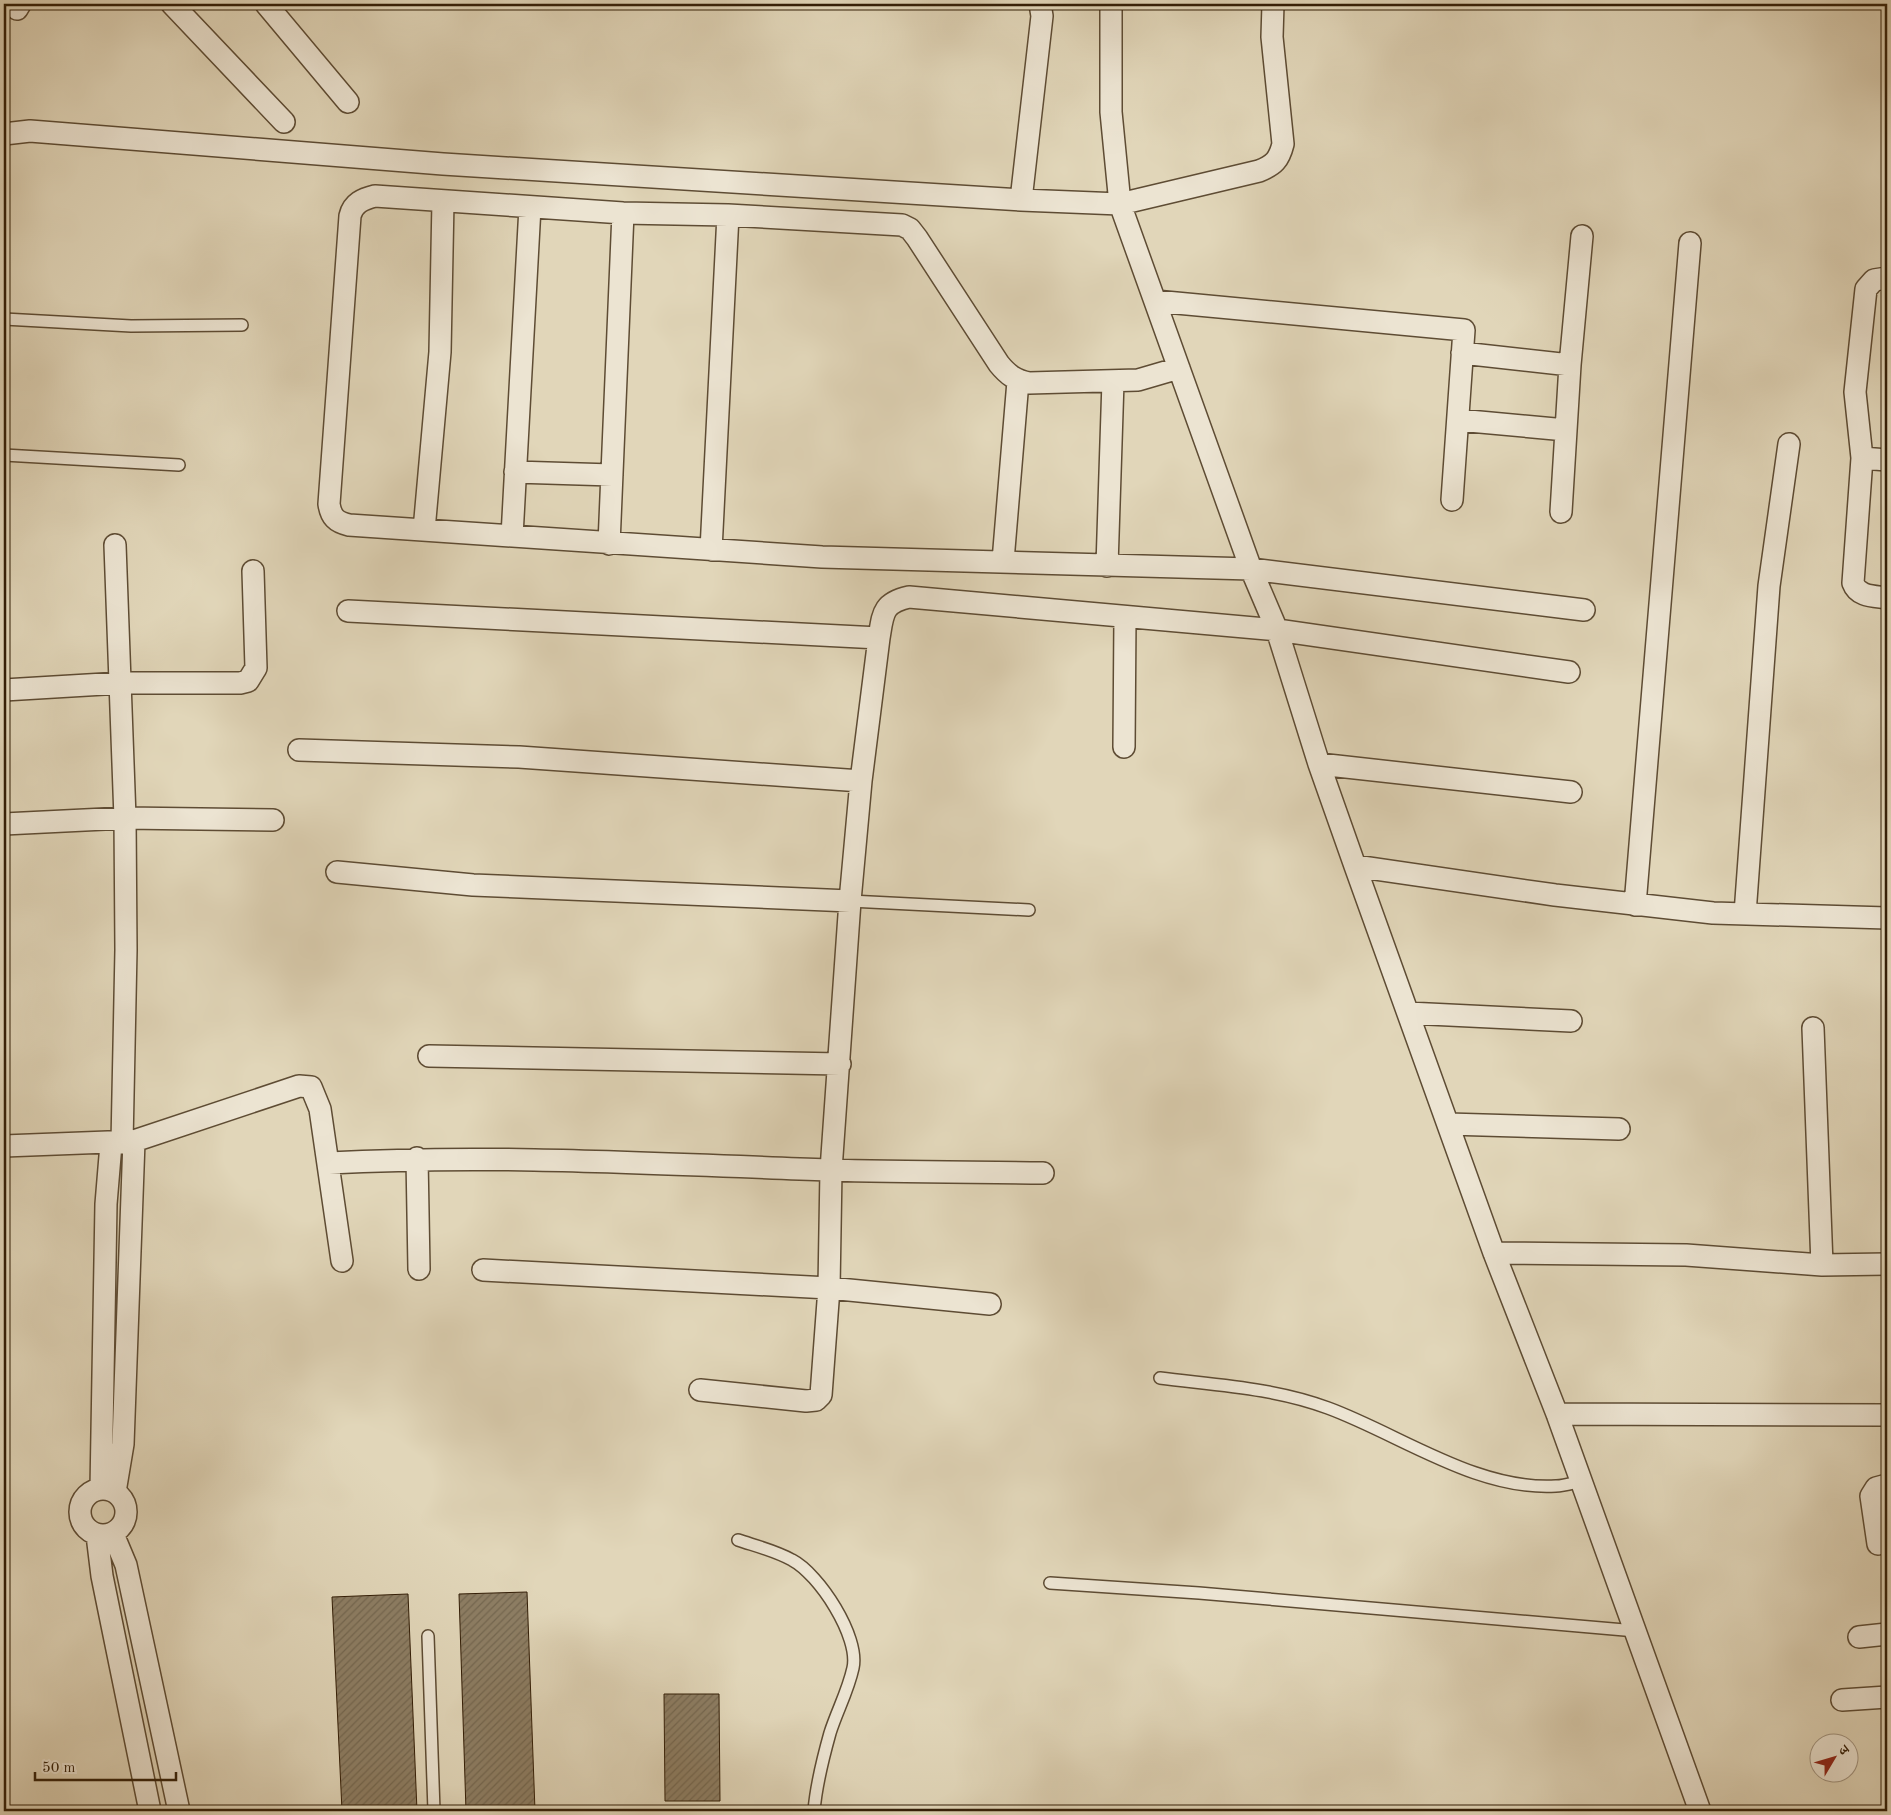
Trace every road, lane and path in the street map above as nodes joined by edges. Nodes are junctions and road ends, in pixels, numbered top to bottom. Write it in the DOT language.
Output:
graph roads {
  1 [pos="172,4"];
  2 [pos="266,4"];
  3 [pos="1040,4"];
  4 [pos="1111,4"];
  5 [pos="1273,4"];
  6 [pos="348,102"];
  7 [pos="284,122"];
  8 [pos="4,134"];
  9 [pos="444,200"];
  10 [pos="1021,200"];
  11 [pos="1120,204"];
  12 [pos="530,207"];
  13 [pos="623,213"];
  14 [pos="728,215"];
  15 [pos="1582,236"];
  16 [pos="1690,243"];
  17 [pos="1887,278"];
  18 [pos="1154,301"];
  19 [pos="4,319"];
  20 [pos="242,325"];
  21 [pos="1462,353"];
  22 [pos="1570,365"];
  23 [pos="1179,368"];
  24 [pos="1113,380"];
  25 [pos="1018,381"];
  26 [pos="1458,420"];
  27 [pos="1566,430"];
  28 [pos="1789,444"];
  29 [pos="4,454"];
  30 [pos="1862,458"];
  31 [pos="1887,460"];
  32 [pos="179,465"];
  33 [pos="515,472"];
  34 [pos="612,475"];
  35 [pos="1452,500"];
  36 [pos="1561,512"];
  37 [pos="424,530"];
  38 [pos="512,536"];
  39 [pos="609,544"];
  40 [pos="115,546"];
  41 [pos="711,550"];
  42 [pos="1003,561"];
  43 [pos="1107,566"];
  44 [pos="1251,569"];
  45 [pos="253,571"];
  46 [pos="1887,598"];
  47 [pos="1584,610"];
  48 [pos="348,611"];
  49 [pos="1125,617"];
  50 [pos="1277,630"];
  51 [pos="879,638"];
  52 [pos="1570,672"];
  53 [pos="121,684"];
  54 [pos="4,690"];
  55 [pos="1124,747"];
  56 [pos="299,750"];
  57 [pos="1319,764"];
  58 [pos="861,781"];
  59 [pos="1571,792"];
  60 [pos="125,818"];
  61 [pos="272,820"];
  62 [pos="4,824"];
  63 [pos="1355,866"];
  64 [pos="337,872"];
  65 [pos="850,901"];
  66 [pos="1635,904"];
  67 [pos="1029,910"];
  68 [pos="1745,914"];
  69 [pos="1887,918"];
  70 [pos="1408,1013"];
  71 [pos="1571,1021"];
  72 [pos="1813,1028"];
  73 [pos="429,1056"];
  74 [pos="840,1064"];
  75 [pos="1448,1124"];
  76 [pos="1619,1129"];
  77 [pos="122,1143"];
  78 [pos="4,1146"];
  79 [pos="417,1158"];
  80 [pos="329,1163"];
  81 [pos="831,1170"];
  82 [pos="1043,1172"];
  83 [pos="1494,1253"];
  84 [pos="342,1261"];
  85 [pos="1887,1264"];
  86 [pos="1822,1265"];
  87 [pos="419,1269"];
  88 [pos="482,1270"];
  89 [pos="829,1288"];
  90 [pos="990,1304"];
  91 [pos="1160,1378"];
  92 [pos="700,1390"];
  93 [pos="1557,1414"];
  94 [pos="1887,1415"];
  95 [pos="1582,1481"];
  96 [pos="1887,1485"];
  97 [pos="108,1490"];
  98 [pos="105,1534"];
  99 [pos="738,1540"];
  100 [pos="1878,1544"];
  101 [pos="1050,1583"];
  102 [pos="1636,1631"];
  103 [pos="1887,1634"];
  104 [pos="428,1636"];
  105 [pos="1859,1637"];
  106 [pos="1887,1697"];
  107 [pos="1842,1700"];
  108 [pos="150,1811"];
  109 [pos="179,1811"];
  110 [pos="434,1811"];
  111 [pos="814,1811"];
  112 [pos="1700,1811"];
  1 -- 7 [label="street"];
  2 -- 6 [label="street"];
  3 -- 10 [label="street"];
  4 -- 11 [label="street"];
  5 -- 11 [label="street"];
  8 -- 10 [label="street"];
  9 -- 12 [label="street"];
  9 -- 37 [label="street"];
  9 -- 37 [label="street"];
  10 -- 11 [label="street"];
  11 -- 18 [label="street"];
  12 -- 13 [label="street"];
  12 -- 33 [label="street"];
  13 -- 14 [label="street"];
  13 -- 34 [label="street"];
  14 -- 25 [label="street"];
  14 -- 41 [label="street"];
  15 -- 22 [label="street"];
  16 -- 66 [label="street"];
  17 -- 30 [label="street"];
  18 -- 21 [label="street"];
  18 -- 23 [label="street"];
  19 -- 20 [label="lane"];
  21 -- 22 [label="street"];
  21 -- 26 [label="street"];
  22 -- 27 [label="street"];
  23 -- 24 [label="street"];
  23 -- 44 [label="street"];
  24 -- 25 [label="street"];
  24 -- 43 [label="street"];
  25 -- 42 [label="street"];
  26 -- 27 [label="street"];
  26 -- 35 [label="street"];
  27 -- 36 [label="street"];
  28 -- 68 [label="street"];
  29 -- 32 [label="lane"];
  30 -- 31 [label="street"];
  30 -- 46 [label="street"];
  33 -- 34 [label="street"];
  33 -- 38 [label="street"];
  34 -- 39 [label="street"];
  37 -- 38 [label="street"];
  38 -- 39 [label="street"];
  39 -- 41 [label="street"];
  40 -- 53 [label="street"];
  41 -- 42 [label="street"];
  42 -- 43 [label="street"];
  43 -- 44 [label="street"];
  44 -- 47 [label="street"];
  44 -- 50 [label="street"];
  45 -- 53 [label="street"];
  48 -- 51 [label="street"];
  49 -- 50 [label="street"];
  49 -- 51 [label="street"];
  49 -- 55 [label="street"];
  50 -- 52 [label="street"];
  50 -- 57 [label="street"];
  51 -- 58 [label="street"];
  53 -- 54 [label="street"];
  53 -- 60 [label="street"];
  56 -- 58 [label="street"];
  57 -- 59 [label="street"];
  57 -- 63 [label="street"];
  58 -- 65 [label="street"];
  60 -- 61 [label="street"];
  60 -- 62 [label="street"];
  60 -- 77 [label="street"];
  63 -- 66 [label="street"];
  63 -- 70 [label="street"];
  64 -- 65 [label="street"];
  65 -- 67 [label="lane"];
  65 -- 74 [label="street"];
  66 -- 68 [label="street"];
  68 -- 69 [label="street"];
  70 -- 71 [label="street"];
  70 -- 75 [label="street"];
  72 -- 86 [label="street"];
  73 -- 74 [label="street"];
  74 -- 81 [label="street"];
  75 -- 76 [label="street"];
  75 -- 83 [label="street"];
  77 -- 78 [label="street"];
  77 -- 80 [label="street"];
  77 -- 97 [label="street"];
  79 -- 80 [label="street"];
  79 -- 81 [label="street"];
  79 -- 87 [label="street"];
  80 -- 84 [label="street"];
  81 -- 82 [label="street"];
  81 -- 89 [label="street"];
  83 -- 86 [label="street"];
  83 -- 93 [label="street"];
  85 -- 86 [label="street"];
  88 -- 89 [label="street"];
  89 -- 90 [label="street"];
  89 -- 92 [label="street"];
  91 -- 95 [label="lane"];
  93 -- 94 [label="street"];
  93 -- 95 [label="street"];
  95 -- 102 [label="street"];
  96 -- 100 [label="street"];
  97 -- 98 [label="street"];
  97 -- 98 [label="street"];
  98 -- 108 [label="street"];
  98 -- 109 [label="street"];
  99 -- 111 [label="lane"];
  101 -- 102 [label="lane"];
  102 -- 112 [label="street"];
  103 -- 105 [label="street"];
  104 -- 110 [label="lane"];
  106 -- 107 [label="street"];
}
